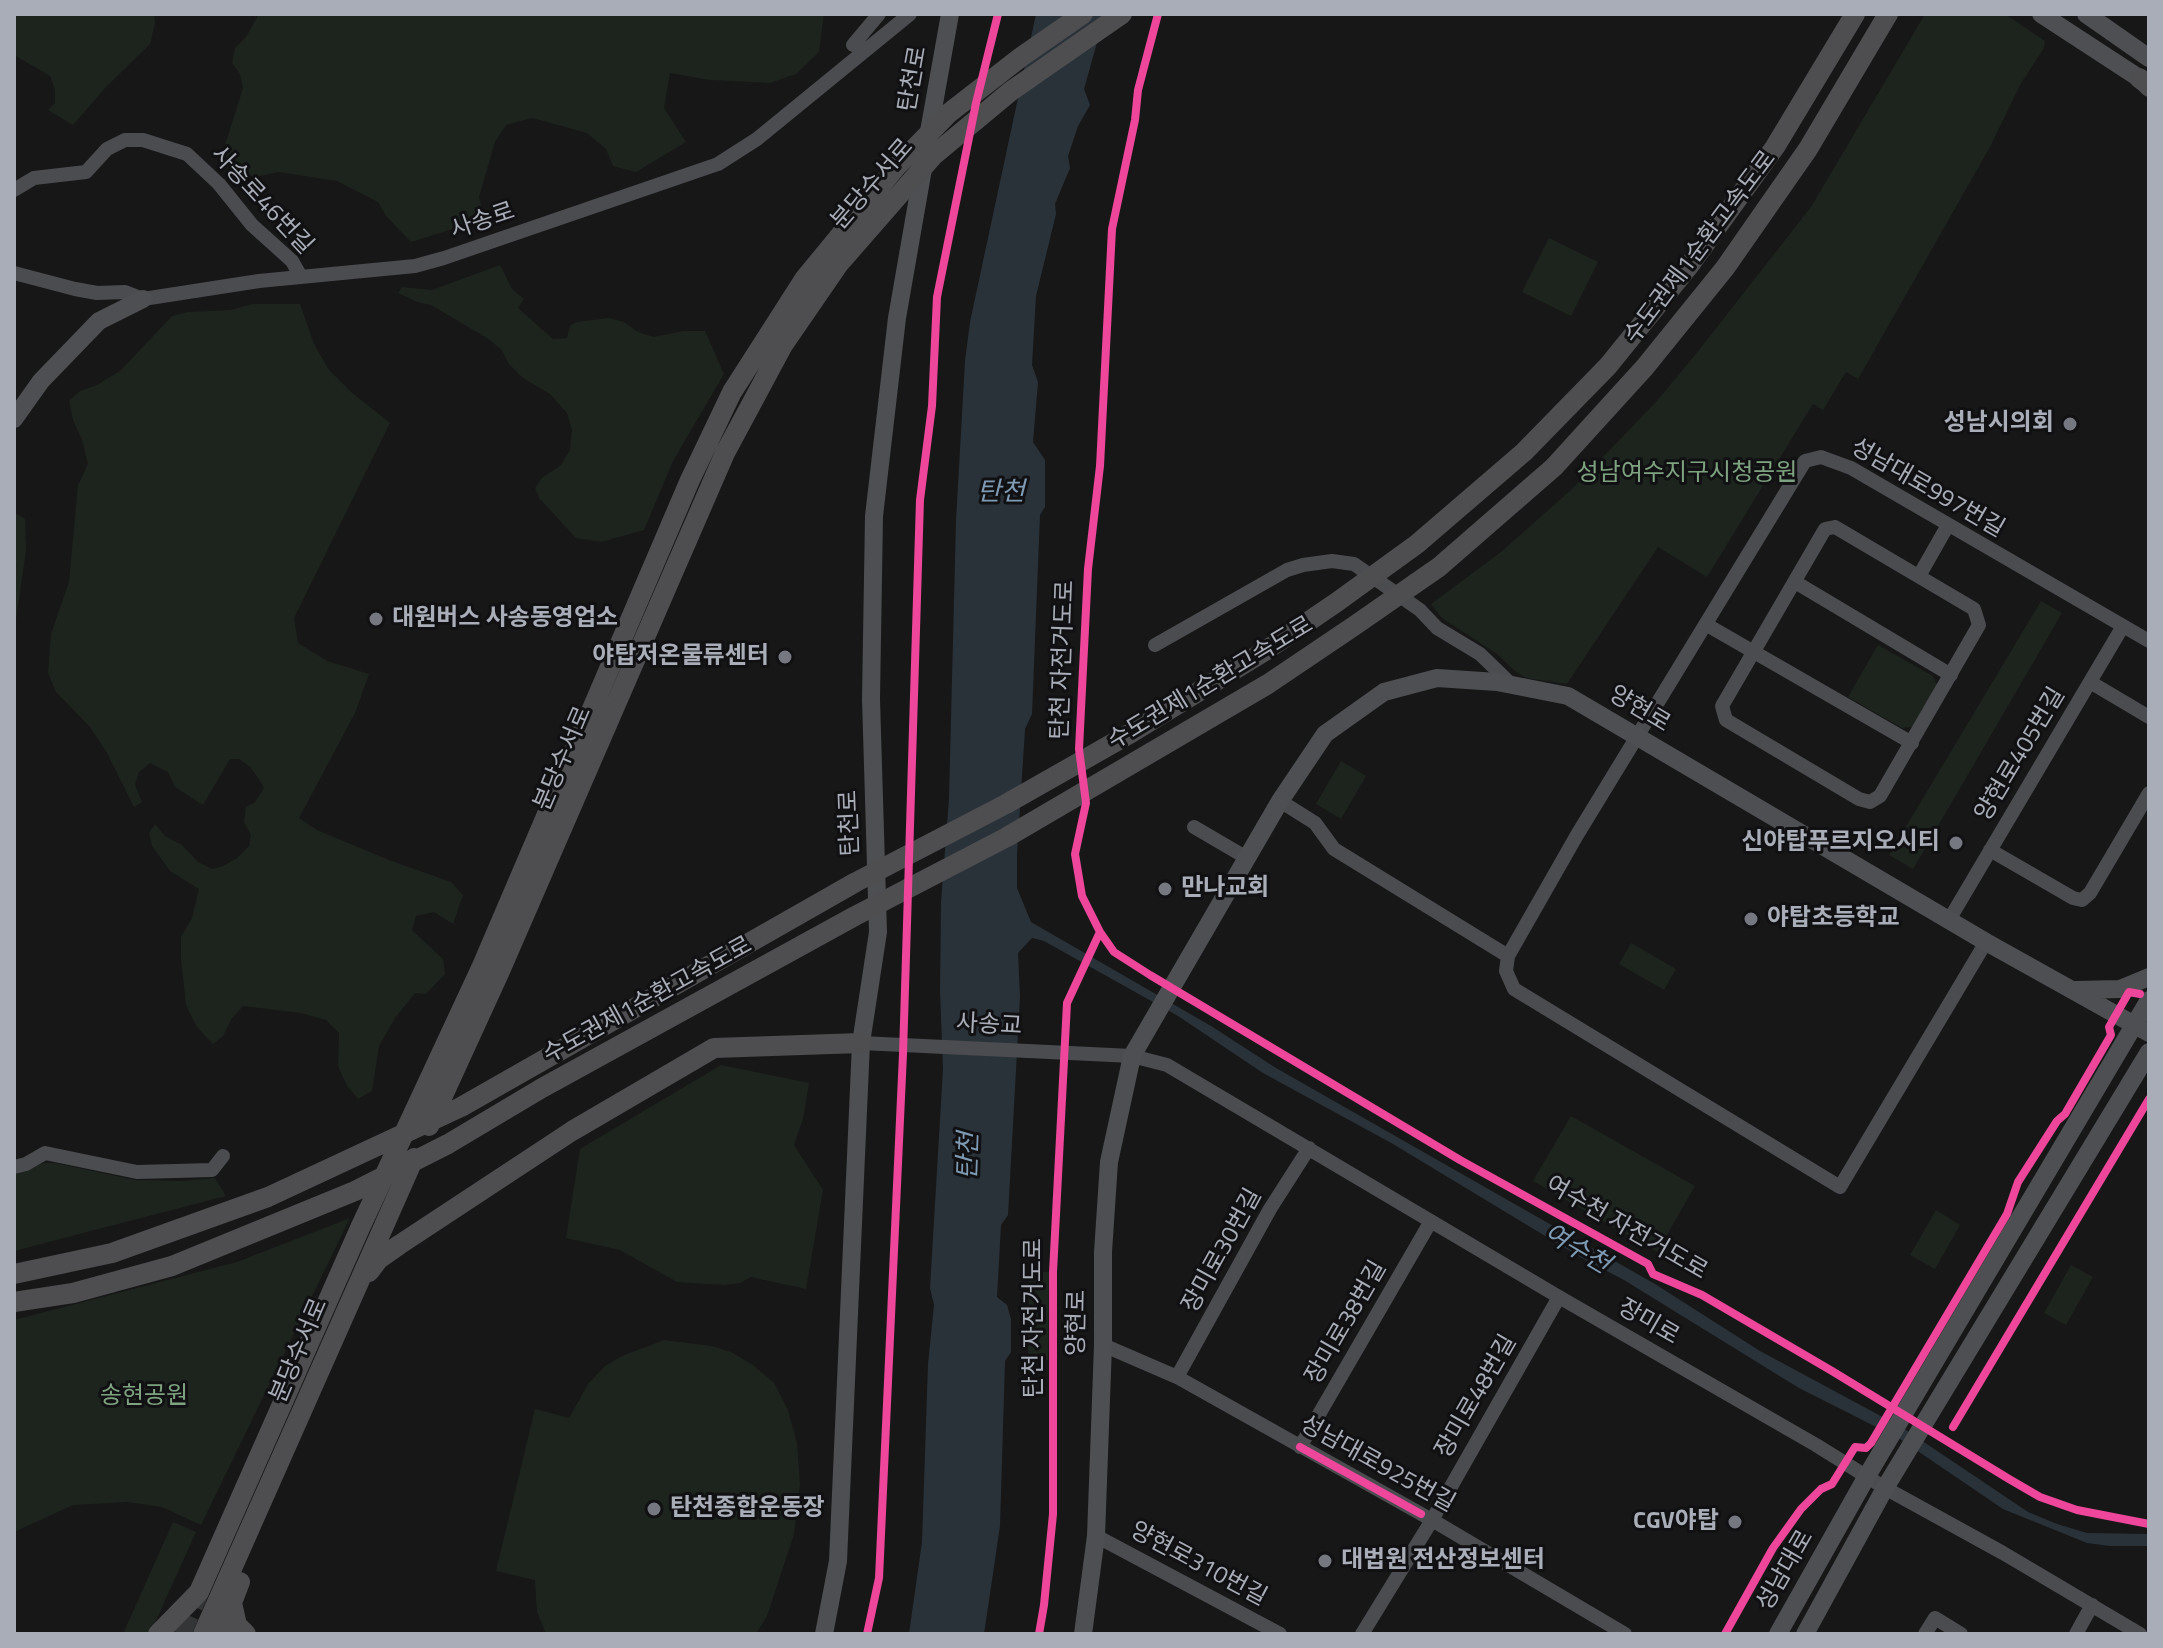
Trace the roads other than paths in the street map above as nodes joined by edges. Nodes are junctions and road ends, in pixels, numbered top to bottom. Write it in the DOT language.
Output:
graph roads {
  1 [pos="879,14"];
  2 [pos="910,14"];
  3 [pos="950,14"];
  4 [pos="1083,14"];
  5 [pos="1122,14"];
  6 [pos="1855,14"];
  7 [pos="1888,14"];
  8 [pos="2041,14"];
  9 [pos="2086,14"];
  10 [pos="853,45"];
  11 [pos="2149,58"];
  12 [pos="2146,84"];
  13 [pos="14,190"];
  14 [pos="14,273"];
  15 [pos="301,277"];
  16 [pos="143,299"];
  17 [pos="14,419"];
  18 [pos="1948,525"];
  19 [pos="1919,576"];
  20 [pos="1795,582"];
  21 [pos="1707,625"];
  22 [pos="2123,626"];
  23 [pos="2149,641"];
  24 [pos="1155,645"];
  25 [pos="1754,652"];
  26 [pos="1951,675"];
  27 [pos="2090,682"];
  28 [pos="1513,685"];
  29 [pos="2149,717"];
  30 [pos="1638,738"];
  31 [pos="1912,743"];
  32 [pos="2149,793"];
  33 [pos="1280,801"];
  34 [pos="1194,827"];
  35 [pos="1990,850"];
  36 [pos="1247,858"];
  37 [pos="1949,920"];
  38 [pos="1986,942"];
  39 [pos="1508,956"];
  40 [pos="2149,977"];
  41 [pos="2073,990"];
  42 [pos="2149,1000"];
  43 [pos="2141,1029"];
  44 [pos="861,1043"];
  45 [pos="2149,1052"];
  46 [pos="1132,1056"];
  47 [pos="1309,1148"];
  48 [pos="223,1156"];
  49 [pos="14,1167"];
  50 [pos="1431,1221"];
  51 [pos="14,1274"];
  52 [pos="352,1295"];
  53 [pos="1559,1297"];
  54 [pos="14,1302"];
  55 [pos="1103,1345"];
  56 [pos="1177,1377"];
  57 [pos="290,1439"];
  58 [pos="1300,1447"];
  59 [pos="1867,1476"];
  60 [pos="1885,1488"];
  61 [pos="1432,1520"];
  62 [pos="1096,1536"];
  63 [pos="232,1603"];
  64 [pos="2092,1605"];
  65 [pos="158,1634"];
  66 [pos="203,1634"];
  67 [pos="220,1634"];
  68 [pos="246,1634"];
  69 [pos="824,1634"];
  70 [pos="1083,1634"];
  71 [pos="1280,1634"];
  72 [pos="1362,1634"];
  73 [pos="1625,1634"];
  74 [pos="1778,1634"];
  75 [pos="1805,1634"];
  76 [pos="1925,1634"];
  77 [pos="1961,1634"];
  78 [pos="2076,1634"];
  79 [pos="2140,1634"];
  1 -- 10 [label="street"];
  2 -- 15 [label="street, 사송로"];
  3 -- 44 [label="main road, 탄천로"];
  4 -- 65 [label="highway, 분당수서로"];
  5 -- 52 [label="highway, 분당수서로"];
  6 -- 51 [label="highway, 수도권제1순환고속도로"];
  7 -- 54 [label="highway, 수도권제1순환고속도로"];
  8 -- 12 [label="main road"];
  9 -- 11 [label="main road"];
  13 -- 15 [label="street, 사송로46번길"];
  14 -- 16 [label="street, 사송로"];
  15 -- 16 [label="street, 사송로"];
  16 -- 17 [label="main road"];
  18 -- 19 [label="street"];
  18 -- 21 [label="street, 성남대로997번길"];
  18 -- 22 [label="street, 성남대로997번길"];
  19 -- 20 [label="street"];
  19 -- 26 [label="street"];
  20 -- 25 [label="street"];
  20 -- 26 [label="street"];
  21 -- 25 [label="street"];
  21 -- 30 [label="street, 성남대로997번길"];
  22 -- 23 [label="street, 성남대로997번길"];
  22 -- 27 [label="street, 양현로405번길"];
  24 -- 28 [label="street"];
  25 -- 31 [label="street"];
  25 -- 31 [label="street"];
  26 -- 31 [label="street"];
  27 -- 29 [label="street, 양현로405번길"];
  27 -- 35 [label="street, 양현로405번길"];
  28 -- 30 [label="main road, 양현로"];
  28 -- 33 [label="main road, 양현로"];
  30 -- 37 [label="main road, 양현로"];
  30 -- 39 [label="street, 성남대로997번길"];
  32 -- 35 [label="street, 양현로405번길"];
  33 -- 36 [label="main road, 양현로"];
  33 -- 39 [label="street"];
  34 -- 36 [label="street"];
  35 -- 37 [label="street, 양현로405번길"];
  36 -- 46 [label="main road, 양현로"];
  37 -- 38 [label="main road, 양현로"];
  38 -- 39 [label="street"];
  38 -- 41 [label="main road, 양현로"];
  40 -- 41 [label="main road"];
  41 -- 43 [label="main road, 양현로"];
  42 -- 43 [label="main road"];
  43 -- 59 [label="main road, 성남대로"];
  44 -- 46 [label="street, 사송교"];
  44 -- 52 [label="highway"];
  44 -- 69 [label="main road, 탄천로"];
  45 -- 60 [label="main road, 성남대로"];
  46 -- 47 [label="street, 장미로"];
  46 -- 55 [label="main road, 양현로"];
  47 -- 50 [label="street, 장미로"];
  47 -- 56 [label="street, 장미로30번길"];
  48 -- 49 [label="street"];
  50 -- 53 [label="street, 장미로"];
  50 -- 58 [label="street, 장미로38번길"];
  52 -- 57 [label="highway, 분당수서로"];
  53 -- 59 [label="street, 장미로"];
  53 -- 61 [label="street, 장미로48번길"];
  55 -- 56 [label="street, 성남대로925번길"];
  55 -- 62 [label="main road, 양현로"];
  56 -- 58 [label="street, 성남대로925번길"];
  57 -- 63 [label="highway"];
  57 -- 66 [label="highway, 분당수서로"];
  58 -- 61 [label="street, 성남대로925번길"];
  59 -- 60 [label="street, 장미로"];
  59 -- 74 [label="main road, 성남대로"];
  60 -- 64 [label="street, 장미로"];
  60 -- 75 [label="main road, 성남대로"];
  61 -- 72 [label="street, 장미로48번길"];
  61 -- 73 [label="street, 성남대로925번길"];
  62 -- 70 [label="main road, 양현로"];
  62 -- 71 [label="street, 양현로310번길"];
  63 -- 67 [label="highway"];
  63 -- 68 [label="highway"];
  64 -- 78 [label="street"];
  64 -- 79 [label="street, 장미로"];
  76 -- 77 [label="street"];
}
